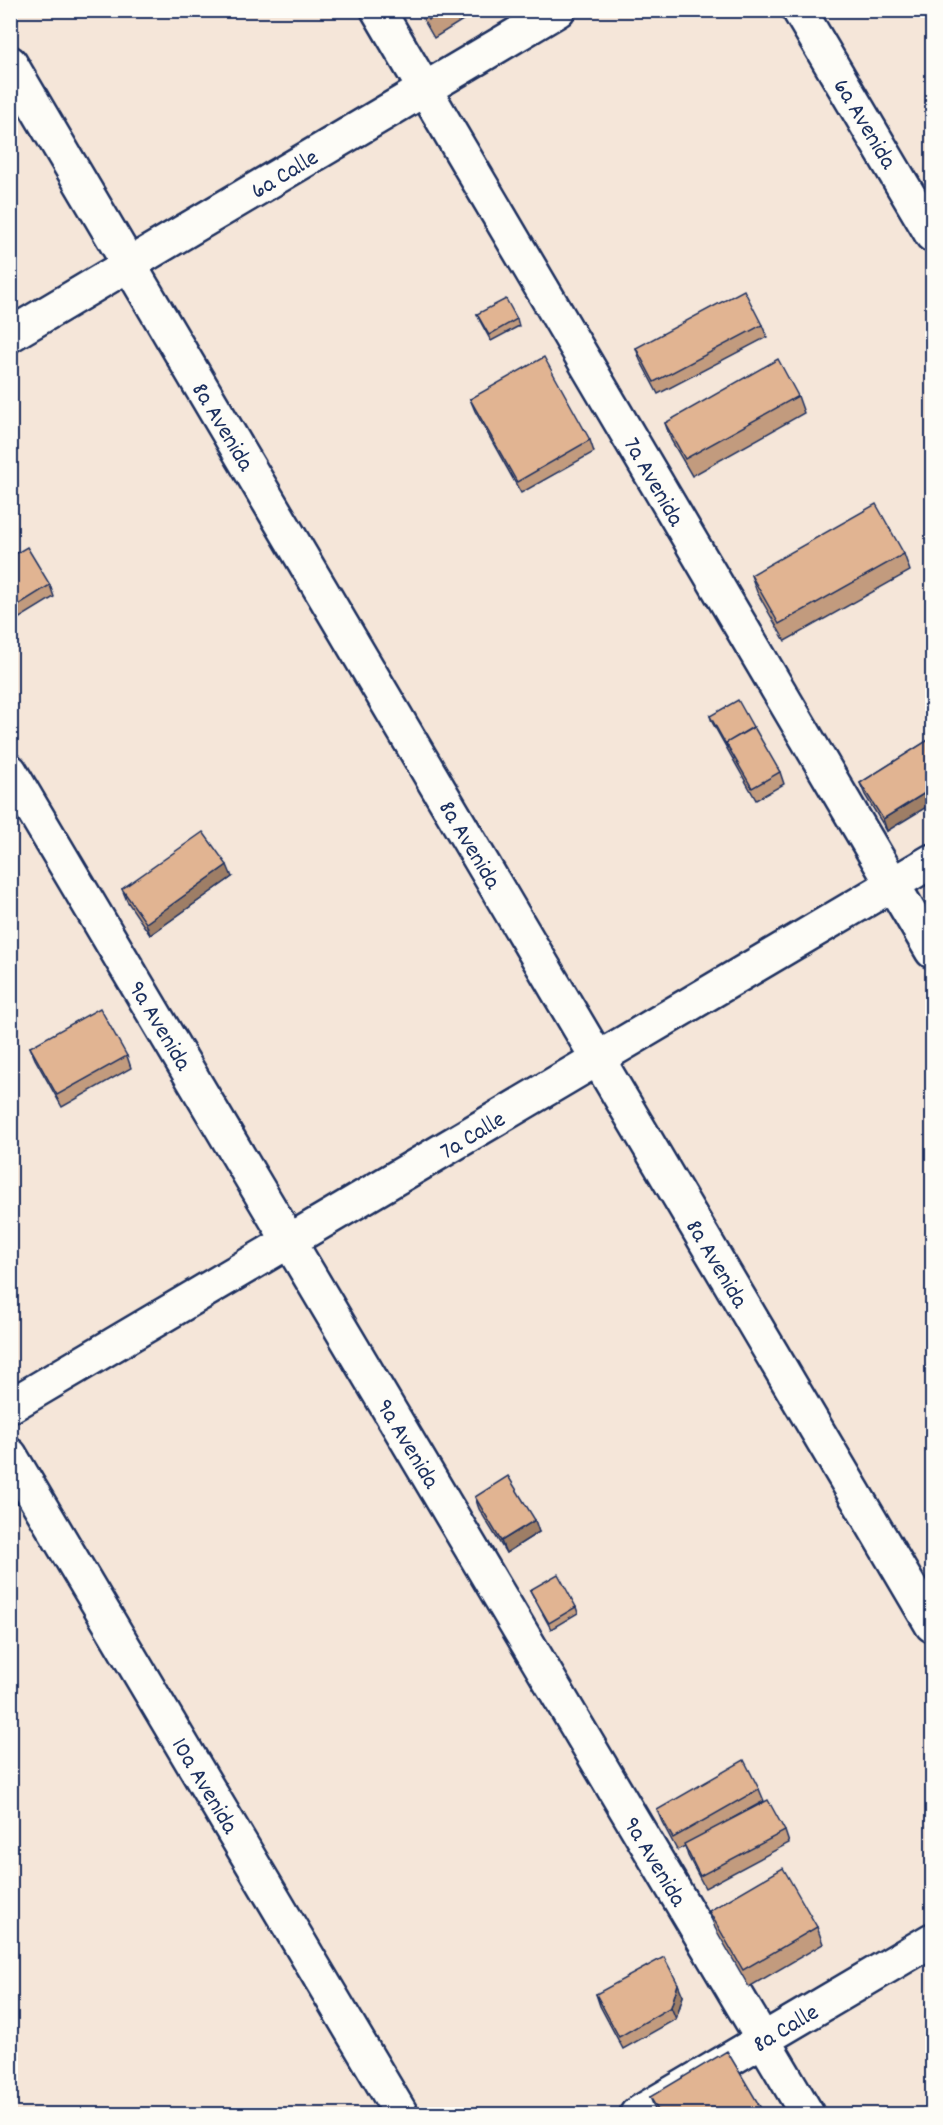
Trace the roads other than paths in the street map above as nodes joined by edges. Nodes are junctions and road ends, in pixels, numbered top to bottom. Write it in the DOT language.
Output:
graph roads {
  1 [pos="378,10"];
  2 [pos="558,10"];
  3 [pos="799,10"];
  4 [pos="10,63"];
  5 [pos="424,90"];
  6 [pos="933,235"];
  7 [pos="129,264"];
  8 [pos="10,335"];
  9 [pos="10,771"];
  10 [pos="933,861"];
  11 [pos="892,885"];
  12 [pos="933,951"];
  13 [pos="598,1059"];
  14 [pos="289,1241"];
  15 [pos="10,1406"];
  16 [pos="10,1455"];
  17 [pos="933,1625"];
  18 [pos="933,1940"];
  19 [pos="763,2040"];
  20 [pos="401,2115"];
  21 [pos="638,2115"];
  22 [pos="807,2115"];
  1 -- 5 [label="street, 7a Avenida"];
  2 -- 5 [label="street, 6a Calle"];
  3 -- 6 [label="street, 6a Avenida"];
  4 -- 7 [label="street, 8a Avenida"];
  5 -- 7 [label="street, 6a Calle"];
  5 -- 11 [label="street, 7a Avenida"];
  7 -- 8 [label="street, 6a Calle"];
  7 -- 13 [label="street, 8a Avenida"];
  9 -- 14 [label="street, 9a Avenida"];
  10 -- 11 [label="street, 7a Calle"];
  11 -- 12 [label="street, 7a Avenida"];
  11 -- 13 [label="street, 7a Calle"];
  13 -- 14 [label="street, 7a Calle"];
  13 -- 17 [label="street, 8a Avenida"];
  14 -- 15 [label="street, 7a Calle"];
  14 -- 19 [label="street, 9a Avenida"];
  16 -- 20 [label="street, 10a Avenida"];
  18 -- 19 [label="street, 8a Calle"];
  19 -- 21 [label="street, 8a Calle"];
  19 -- 22 [label="street, 9a Avenida"];
}
